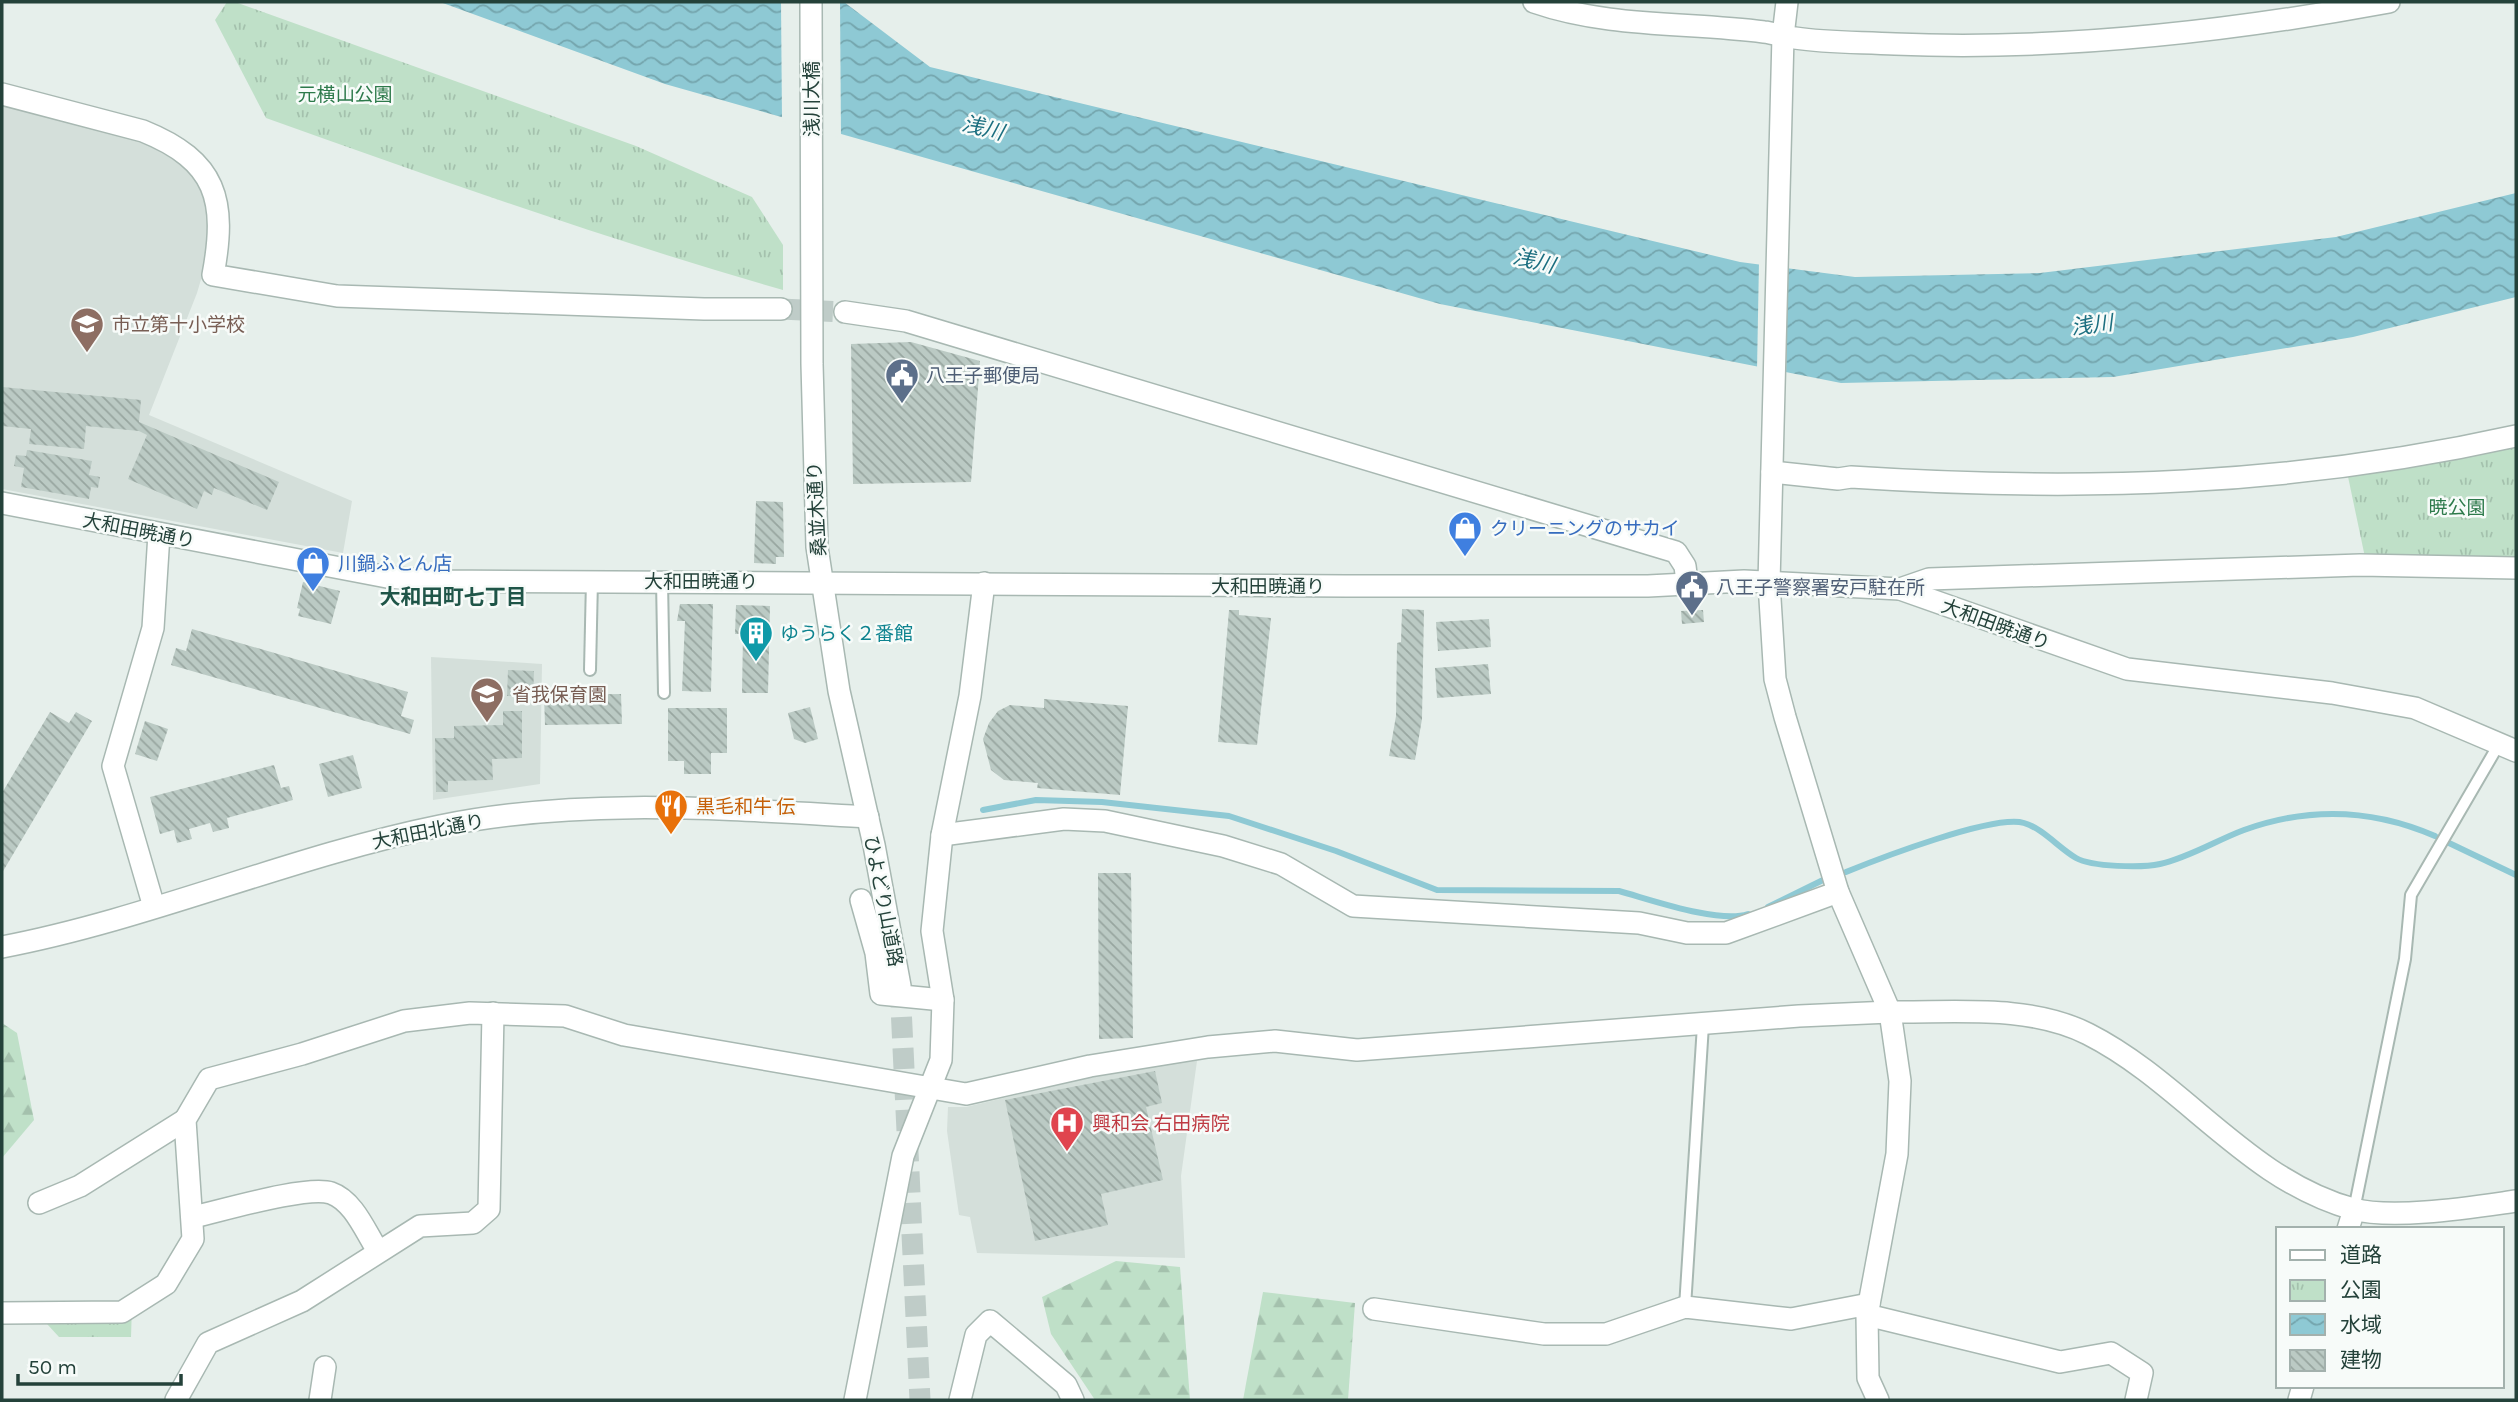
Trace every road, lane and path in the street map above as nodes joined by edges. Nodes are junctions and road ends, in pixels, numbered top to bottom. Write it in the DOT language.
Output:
graph roads {
  1 [pos="811,2"];
  2 [pos="1534,2"];
  3 [pos="1787,2"];
  4 [pos="2389,2"];
  5 [pos="1783,45"];
  6 [pos="2,94"];
  7 [pos="812,197"];
  8 [pos="780,309"];
  9 [pos="845,312"];
  10 [pos="2516,436"];
  11 [pos="1772,463"];
  12 [pos="2,503"];
  13 [pos="159,534"];
  14 [pos="2516,568"];
  15 [pos="592,580"];
  16 [pos="663,581"];
  17 [pos="821,582"];
  18 [pos="1687,582"];
  19 [pos="984,583"];
  20 [pos="1769,583"];
  21 [pos="1900,589"];
  22 [pos="590,670"];
  23 [pos="664,693"];
  24 [pos="2507,748"];
  25 [pos="868,817"];
  26 [pos="942,835"];
  27 [pos="1838,892"];
  28 [pos="861,901"];
  29 [pos="154,907"];
  30 [pos="2,947"];
  31 [pos="900,986"];
  32 [pos="943,1000"];
  33 [pos="1890,1012"];
  34 [pos="493,1013"];
  35 [pos="1703,1025"];
  36 [pos="932,1090"];
  37 [pos="185,1120"];
  38 [pos="2516,1201"];
  39 [pos="39,1203"];
  40 [pos="192,1217"];
  41 [pos="2351,1219"];
  42 [pos="378,1251"];
  43 [pos="1685,1307"];
  44 [pos="1374,1309"];
  45 [pos="1868,1309"];
  46 [pos="2,1313"];
  47 [pos="325,1367"];
  48 [pos="176,1400"];
  49 [pos="320,1400"];
  50 [pos="855,1400"];
  51 [pos="960,1400"];
  52 [pos="1073,1400"];
  53 [pos="1878,1400"];
  54 [pos="2136,1400"];
  1 -- 7 [label="street, 浅川大橋"];
  2 -- 5 [label="street"];
  3 -- 5 [label="street"];
  4 -- 5 [label="street"];
  5 -- 11 [label="street"];
  6 -- 8 [label="street"];
  7 -- 17 [label="street, 桑並木通り"];
  9 -- 18 [label="street"];
  10 -- 11 [label="street"];
  11 -- 20 [label="street"];
  12 -- 13 [label="street, 大和田暁通り"];
  13 -- 15 [label="street, 大和田暁通り"];
  13 -- 29 [label="street"];
  14 -- 21 [label="street"];
  15 -- 16 [label="street, 大和田暁通り"];
  15 -- 22 [label="lane"];
  16 -- 17 [label="street, 大和田暁通り"];
  16 -- 23 [label="lane"];
  17 -- 19 [label="street, 大和田暁通り"];
  17 -- 25 [label="street, 桑並木通り"];
  18 -- 19 [label="street, 大和田暁通り"];
  18 -- 20 [label="street, 大和田暁通り"];
  19 -- 26 [label="street"];
  20 -- 21 [label="street, 大和田暁通り"];
  20 -- 27 [label="street"];
  21 -- 24 [label="street, 大和田暁通り"];
  24 -- 41 [label="lane"];
  25 -- 29 [label="street, 大和田北通り"];
  25 -- 31 [label="street, ひよどり山道路"];
  26 -- 27 [label="street"];
  26 -- 32 [label="street"];
  27 -- 33 [label="street"];
  28 -- 32 [label="street"];
  29 -- 30 [label="street, 大和田北通り"];
  32 -- 36 [label="street"];
  33 -- 35 [label="street"];
  33 -- 41 [label="street"];
  33 -- 45 [label="street"];
  34 -- 36 [label="street"];
  34 -- 37 [label="street"];
  34 -- 42 [label="street"];
  35 -- 36 [label="street"];
  35 -- 43 [label="lane"];
  36 -- 50 [label="street"];
  37 -- 39 [label="street"];
  37 -- 40 [label="street"];
  38 -- 41 [label="street"];
  40 -- 42 [label="street"];
  40 -- 46 [label="street"];
  42 -- 48 [label="street"];
  43 -- 44 [label="street"];
  43 -- 45 [label="street"];
  45 -- 53 [label="street"];
  45 -- 54 [label="street"];
  47 -- 49 [label="street"];
  51 -- 52 [label="street"];
}
